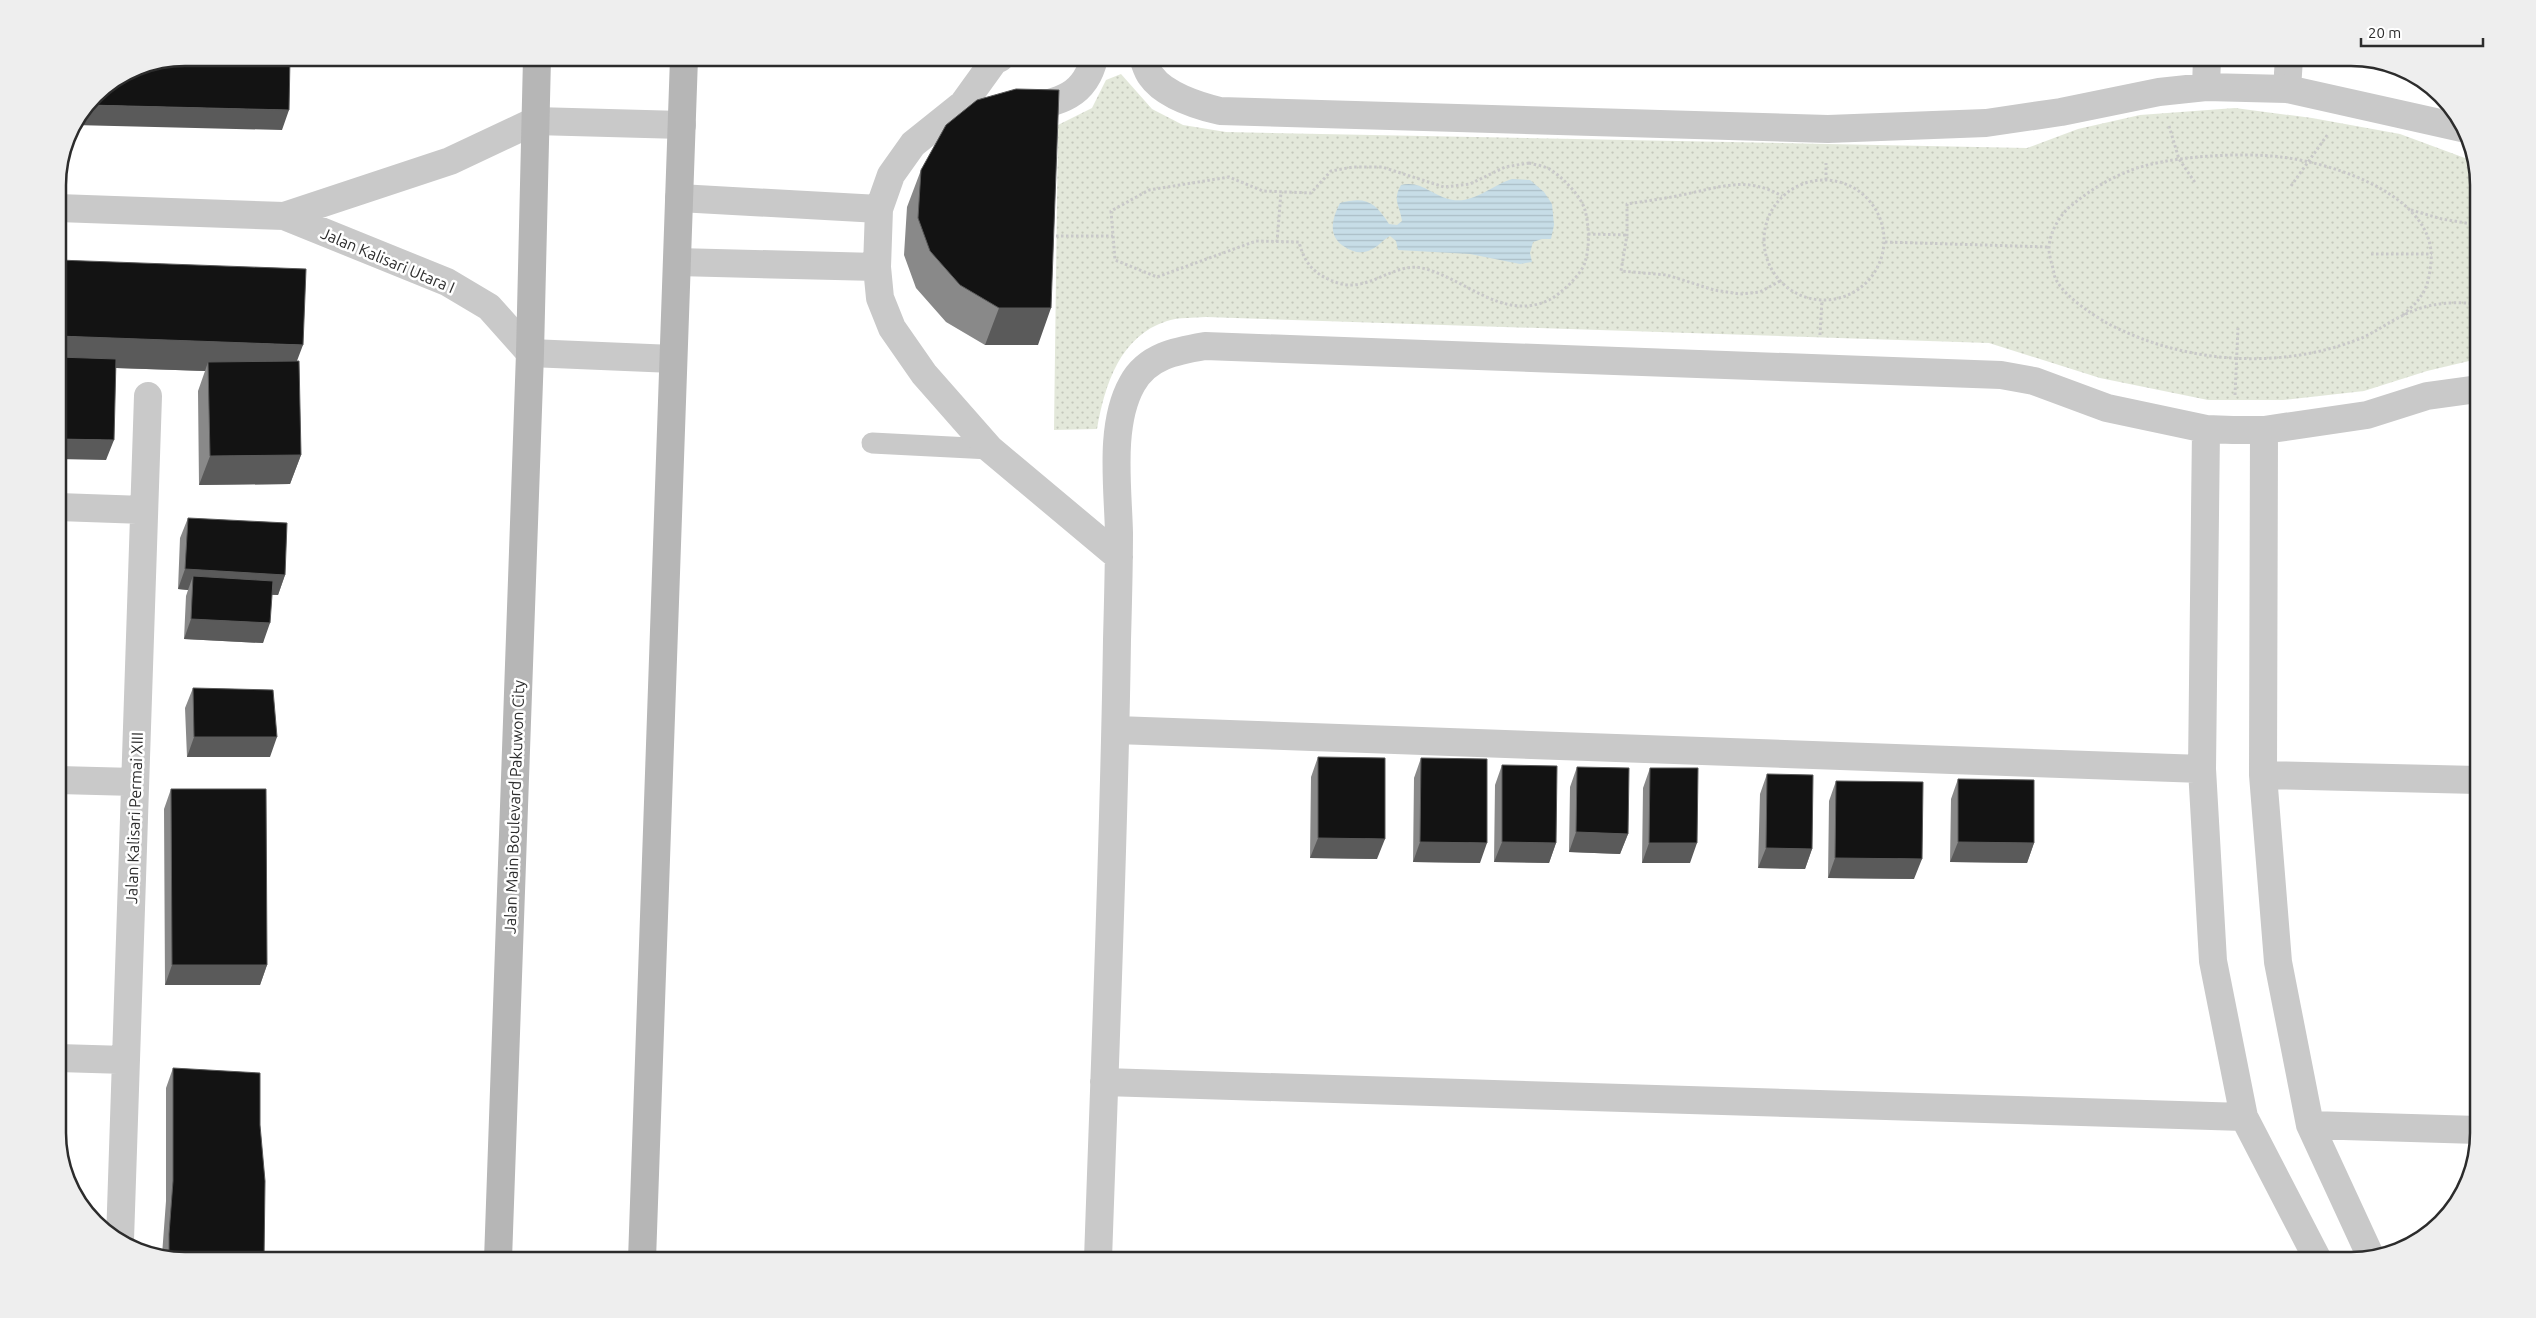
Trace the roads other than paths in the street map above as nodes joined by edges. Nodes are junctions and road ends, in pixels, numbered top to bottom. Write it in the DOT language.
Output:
graph roads {
  1 [pos="537,66"];
  2 [pos="684,66"];
  3 [pos="990,66"];
  4 [pos="1091,66"];
  5 [pos="1146,66"];
  6 [pos="2207,66"];
  7 [pos="2289,66"];
  8 [pos="2206,87"];
  9 [pos="2288,89"];
  10 [pos="963,104"];
  11 [pos="535,121"];
  12 [pos="682,125"];
  13 [pos="2454,126"];
  14 [pos="679,198"];
  15 [pos="67,208"];
  16 [pos="879,209"];
  17 [pos="284,216"];
  18 [pos="677,262"];
  19 [pos="877,267"];
  20 [pos="530,353"];
  21 [pos="673,359"];
  22 [pos="2469,390"];
  23 [pos="148,396"];
  24 [pos="2206,429"];
  25 [pos="2264,430"];
  26 [pos="872,443"];
  27 [pos="990,448"];
  28 [pos="67,507"];
  29 [pos="144,510"];
  30 [pos="1119,557"];
  31 [pos="1116,730"];
  32 [pos="2202,769"];
  33 [pos="2262,774"];
  34 [pos="67,780"];
  35 [pos="2470,780"];
  36 [pos="135,782"];
  37 [pos="67,1058"];
  38 [pos="126,1060"];
  39 [pos="1104,1082"];
  40 [pos="2244,1117"];
  41 [pos="2310,1125"];
  42 [pos="2470,1130"];
  43 [pos="120,1233"];
  44 [pos="2368,1251"];
  45 [pos="498,1252"];
  46 [pos="642,1252"];
  47 [pos="1098,1252"];
  48 [pos="2314,1252"];
  1 -- 11 [label="street, Jalan Main Boulevard Pakuwon City"];
  2 -- 12 [label="street"];
  3 -- 10 [label="street"];
  4 -- 10 [label="street"];
  5 -- 8 [label="street"];
  6 -- 8 [label="street"];
  7 -- 9 [label="street"];
  8 -- 9 [label="street"];
  9 -- 13 [label="street"];
  10 -- 16 [label="street"];
  11 -- 12 [label="street"];
  11 -- 17 [label="street, Jalan Kalisari Utara I"];
  11 -- 20 [label="street, Jalan Main Boulevard Pakuwon City"];
  12 -- 14 [label="street"];
  14 -- 16 [label="street"];
  14 -- 18 [label="street"];
  15 -- 17 [label="street, Jalan Kalisari Utara I"];
  16 -- 19 [label="street"];
  17 -- 20 [label="street, Jalan Kalisari Utara I"];
  18 -- 19 [label="street"];
  18 -- 21 [label="street"];
  19 -- 27 [label="street"];
  20 -- 21 [label="street"];
  20 -- 45 [label="street, Jalan Main Boulevard Pakuwon City"];
  21 -- 46 [label="street"];
  22 -- 25 [label="street"];
  23 -- 29 [label="street, Jalan Kalisari Permai XIII"];
  24 -- 25 [label="street"];
  24 -- 30 [label="street"];
  24 -- 32 [label="street"];
  25 -- 33 [label="street"];
  26 -- 27 [label="lane"];
  27 -- 30 [label="street"];
  28 -- 29 [label="street"];
  29 -- 36 [label="street, Jalan Kalisari Permai XIII"];
  30 -- 31 [label="street"];
  31 -- 32 [label="street"];
  31 -- 39 [label="street"];
  32 -- 40 [label="street"];
  33 -- 35 [label="street"];
  33 -- 41 [label="street"];
  34 -- 36 [label="street"];
  36 -- 38 [label="street, Jalan Kalisari Permai XIII"];
  37 -- 38 [label="street"];
  38 -- 43 [label="street, Jalan Kalisari Permai XIII"];
  39 -- 40 [label="street"];
  39 -- 47 [label="street"];
  40 -- 48 [label="street"];
  41 -- 42 [label="street"];
  41 -- 44 [label="street"];
}
